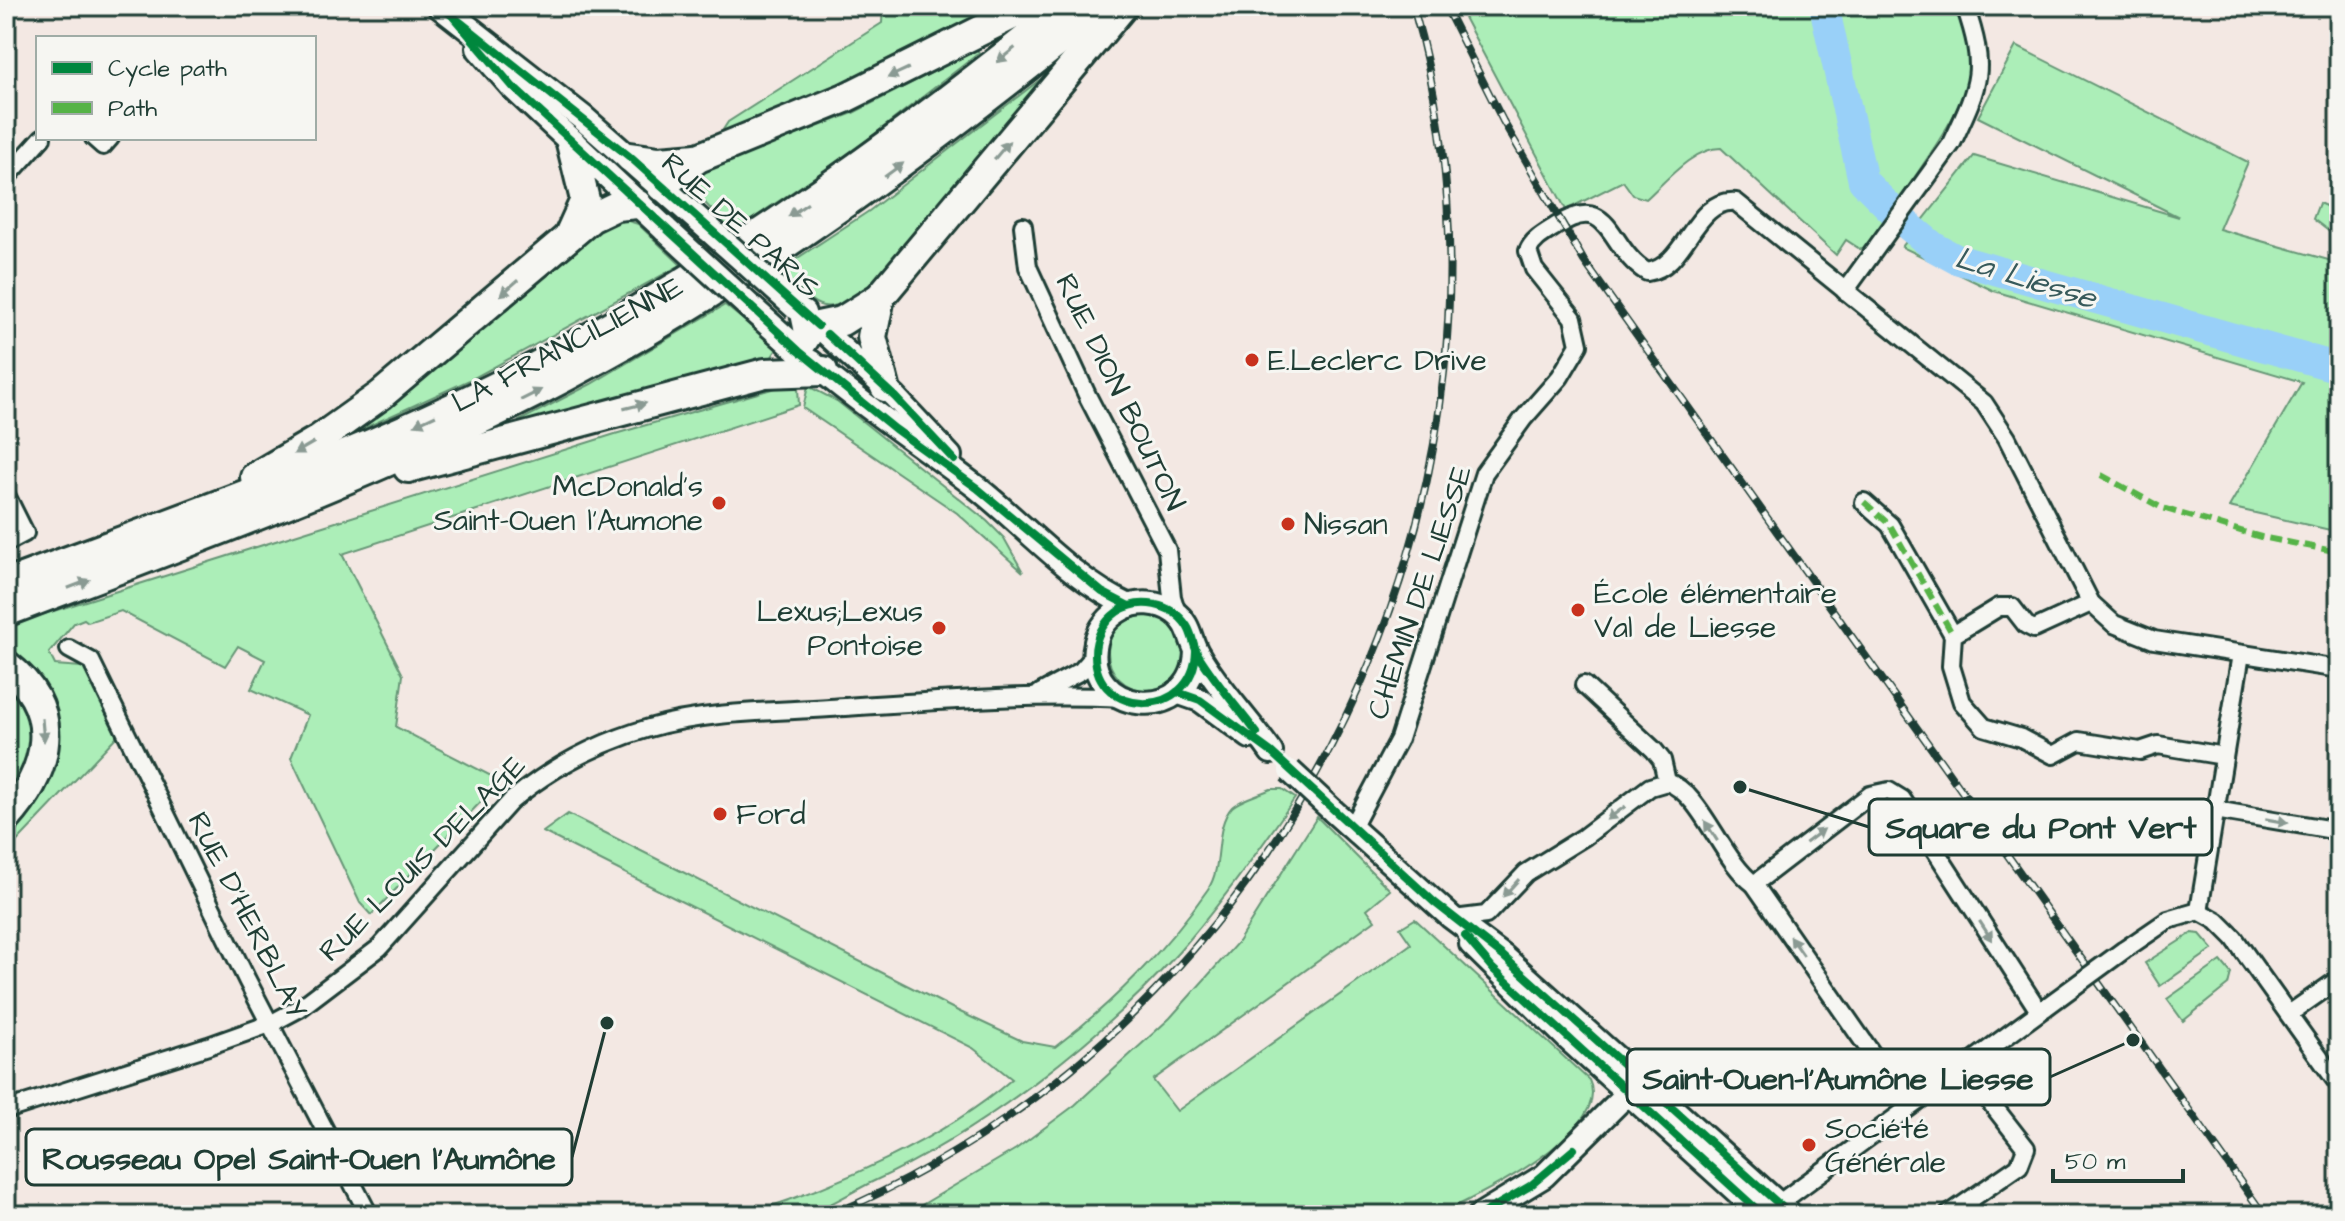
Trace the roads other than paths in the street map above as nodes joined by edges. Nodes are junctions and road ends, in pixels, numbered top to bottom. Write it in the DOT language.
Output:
graph roads {
  1 [pos="1030,6"];
  2 [pos="1067,6"];
  3 [pos="1103,6"];
  4 [pos="1123,6"];
  5 [pos="447,12"];
  6 [pos="1967,12"];
  7 [pos="40,140"];
  8 [pos="571,143"];
  9 [pos="630,157"];
  10 [pos="698,158"];
  11 [pos="6,178"];
  12 [pos="647,202"];
  13 [pos="680,221"];
  14 [pos="1023,226"];
  15 [pos="568,237"];
  16 [pos="1845,291"];
  17 [pos="880,297"];
  18 [pos="796,318"];
  19 [pos="799,351"];
  20 [pos="823,371"];
  21 [pos="765,373"];
  22 [pos="885,387"];
  23 [pos="977,488"];
  24 [pos="6,495"];
  25 [pos="307,496"];
  26 [pos="1864,502"];
  27 [pos="196,513"];
  28 [pos="1036,541"];
  29 [pos="6,543"];
  30 [pos="1170,582"];
  31 [pos="6,584"];
  32 [pos="2091,603"];
  33 [pos="1137,605"];
  34 [pos="6,612"];
  35 [pos="1178,616"];
  36 [pos="1100,632"];
  37 [pos="1953,635"];
  38 [pos="69,649"];
  39 [pos="1196,651"];
  40 [pos="2241,654"];
  41 [pos="1095,655"];
  42 [pos="6,665"];
  43 [pos="2339,669"];
  44 [pos="1584,685"];
  45 [pos="1177,692"];
  46 [pos="1035,695"];
  47 [pos="1122,698"];
  48 [pos="1271,752"];
  49 [pos="2224,756"];
  50 [pos="1667,782"];
  51 [pos="2215,810"];
  52 [pos="6,819"];
  53 [pos="1352,828"];
  54 [pos="2339,831"];
  55 [pos="1754,884"];
  56 [pos="2199,911"];
  57 [pos="1453,918"];
  58 [pos="2339,979"];
  59 [pos="2042,1009"];
  60 [pos="2289,1014"];
  61 [pos="270,1024"];
  62 [pos="1963,1067"];
  63 [pos="2339,1085"];
  64 [pos="1635,1086"];
  65 [pos="1909,1107"];
  66 [pos="6,1110"];
  67 [pos="1774,1212"];
  68 [pos="369,1215"];
  69 [pos="1480,1215"];
  70 [pos="1948,1215"];
  1 -- 10 [label="highway, one-way"];
  2 -- 27 [label="highway, LA FRANCILIENNE, one-way"];
  25 -- 3 [label="highway, LA FRANCILIENNE, one-way"];
  17 -- 4 [label="highway, one-way"];
  5 -- 8 [label="main road, RUE DE PARIS"];
  5 -- 9 [label="main road, RUE DE PARIS"];
  6 -- 16 [label="street"];
  7 -- 11 [label="street"];
  8 -- 12 [label="main road, RUE DE PARIS"];
  8 -- 15 [label="highway"];
  9 -- 10 [label="highway"];
  9 -- 12 [label="main road, RUE DE PARIS"];
  10 -- 12 [label="highway"];
  12 -- 13 [label="main road, RUE DE PARIS"];
  12 -- 15 [label="highway"];
  13 -- 18 [label="main road, RUE DE PARIS, bridge"];
  13 -- 18 [label="main road, RUE DE PARIS, bridge"];
  14 -- 30 [label="street, RUE DION BOUTON"];
  15 -- 27 [label="highway, one-way"];
  16 -- 32 [label="street, CHEMIN DE LIESSE"];
  16 -- 53 [label="street, CHEMIN DE LIESSE"];
  17 -- 18 [label="highway"];
  17 -- 22 [label="highway"];
  18 -- 19 [label="main road, RUE DE PARIS"];
  18 -- 19 [label="main road"];
  18 -- 22 [label="main road, RUE DE PARIS"];
  19 -- 20 [label="main road, RUE DE PARIS"];
  19 -- 21 [label="highway"];
  20 -- 21 [label="highway"];
  20 -- 23 [label="main road, RUE DE PARIS"];
  25 -- 21 [label="highway, one-way"];
  22 -- 23 [label="main road, RUE DE PARIS"];
  23 -- 28 [label="main road, RUE DE PARIS"];
  24 -- 29 [label="street"];
  34 -- 25 [label="highway, LA FRANCILIENNE, one-way"];
  26 -- 37 [label="street"];
  27 -- 31 [label="highway, LA FRANCILIENNE"];
  28 -- 33 [label="main road, RUE DE PARIS"];
  28 -- 36 [label="main road, RUE DE PARIS"];
  30 -- 33 [label="street"];
  30 -- 35 [label="street, RUE DION BOUTON"];
  32 -- 37 [label="street"];
  32 -- 40 [label="street"];
  33 -- 35 [label="main road, RUE DE PARIS"];
  33 -- 36 [label="main road"];
  35 -- 39 [label="main road"];
  36 -- 41 [label="main road"];
  37 -- 49 [label="street"];
  38 -- 61 [label="street, RUE D'HERBLAY"];
  39 -- 45 [label="main road"];
  39 -- 48 [label="main road"];
  40 -- 43 [label="street"];
  40 -- 49 [label="street"];
  41 -- 46 [label="street"];
  41 -- 47 [label="main road"];
  42 -- 52 [label="highway, one-way"];
  44 -- 50 [label="street"];
  45 -- 47 [label="main road"];
  45 -- 48 [label="main road"];
  46 -- 47 [label="street, RUE LOUIS DELAGE"];
  46 -- 61 [label="street, RUE LOUIS DELAGE"];
  48 -- 53 [label="main road, bridge"];
  49 -- 51 [label="street"];
  55 -- 50 [label="street, one-way"];
  50 -- 57 [label="street, one-way"];
  51 -- 54 [label="street, one-way"];
  51 -- 56 [label="street"];
  53 -- 57 [label="main road"];
  55 -- 59 [label="street, one-way"];
  65 -- 55 [label="street, one-way"];
  56 -- 59 [label="street, bridge"];
  56 -- 60 [label="street"];
  57 -- 64 [label="main road"];
  58 -- 60 [label="street"];
  59 -- 62 [label="street"];
  60 -- 63 [label="street"];
  61 -- 66 [label="street, RUE LOUIS DELAGE"];
  61 -- 68 [label="street, RUE D'HERBLAY"];
  62 -- 65 [label="street"];
  62 -- 70 [label="street"];
  64 -- 67 [label="main road"];
  64 -- 69 [label="main road"];
  65 -- 67 [label="street"];
}
